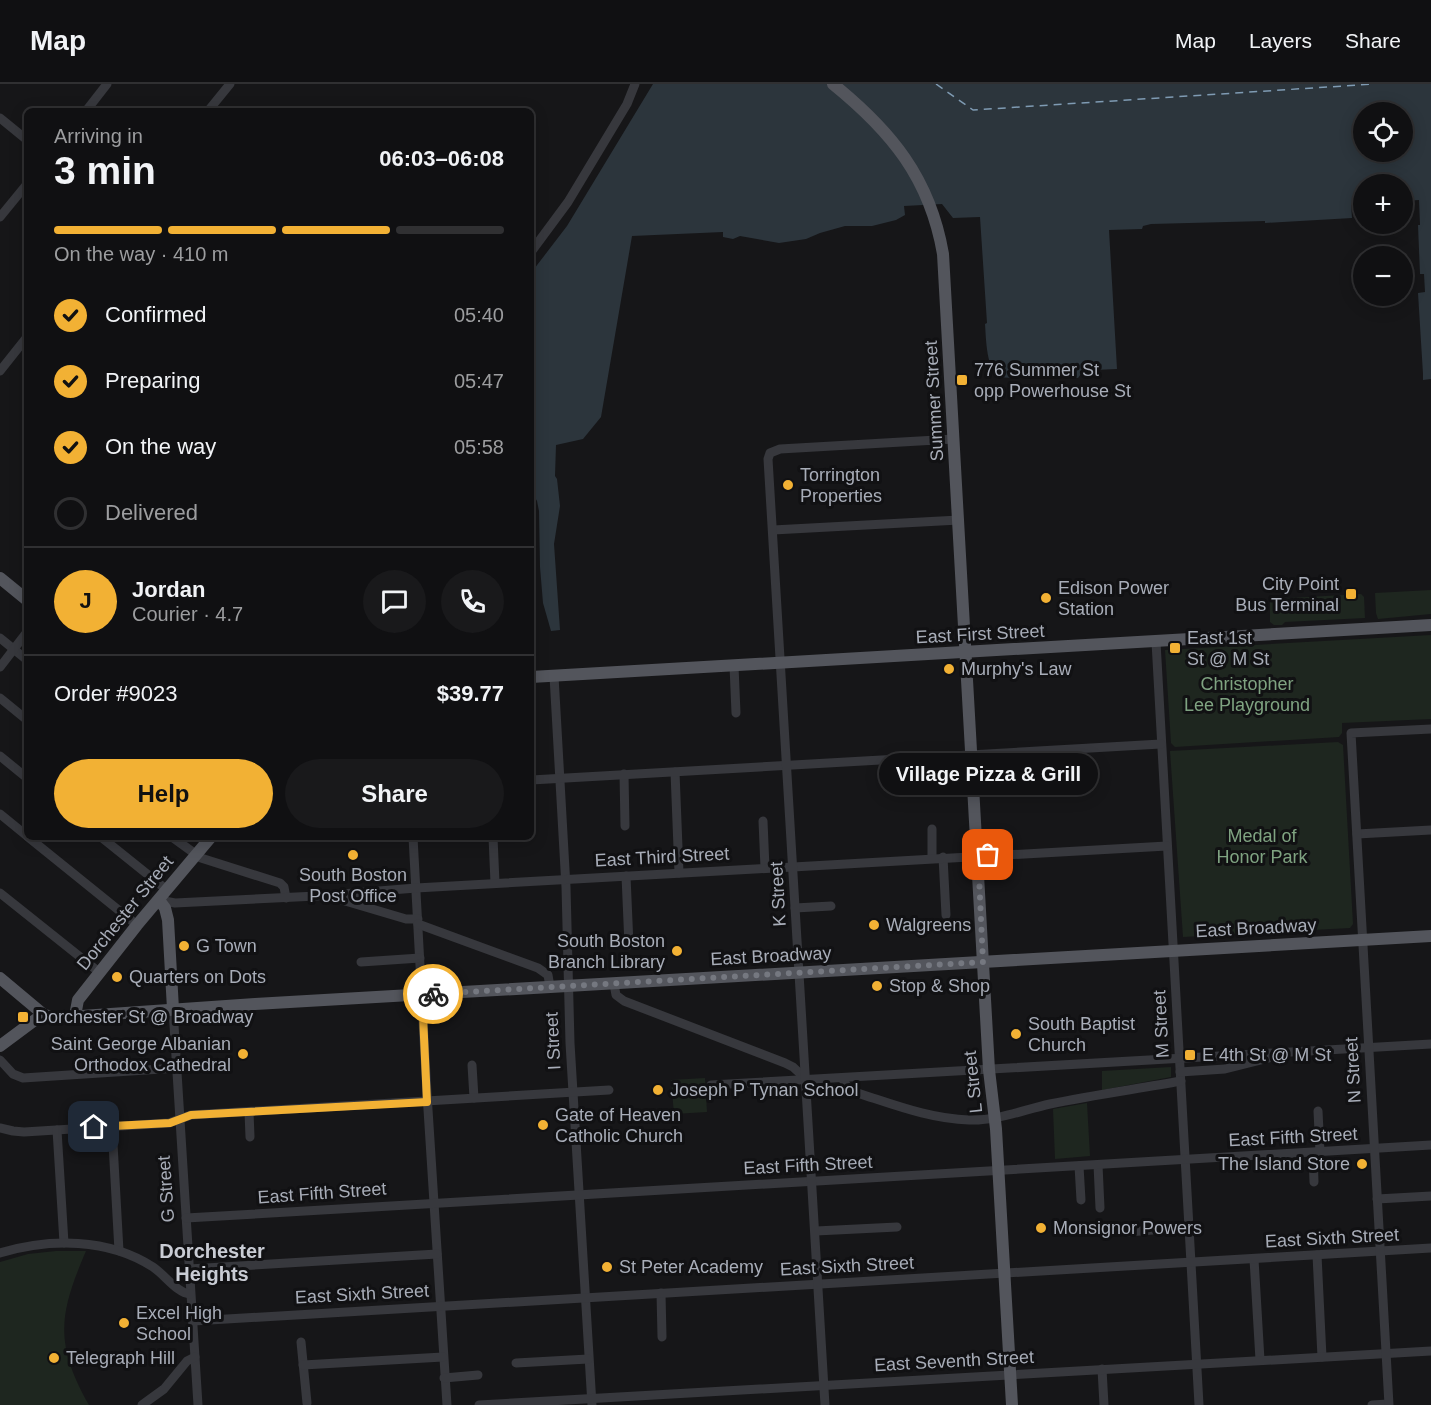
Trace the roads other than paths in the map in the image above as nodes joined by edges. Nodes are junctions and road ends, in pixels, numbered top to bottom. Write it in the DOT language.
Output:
graph roads {
  1 [pos="106,84"];
  2 [pos="230,84"];
  3 [pos="635,84"];
  4 [pos="832,84"];
  5 [pos="88,108"];
  6 [pos="210,108"];
  7 [pos="0,118"];
  8 [pos="24,138"];
  9 [pos="24,188"];
  10 [pos="0,217"];
  11 [pos="534,248"];
  12 [pos="24,341"];
  13 [pos="0,371"];
  14 [pos="954,439"];
  15 [pos="959,520"];
  16 [pos="772,530"];
  17 [pos="0,578"];
  18 [pos="24,598"];
  19 [pos="1431,625"];
  20 [pos="24,636"];
  21 [pos="0,638"];
  22 [pos="1156,642"];
  23 [pos="14,649"];
  24 [pos="966,653"];
  25 [pos="24,657"];
  26 [pos="781,663"];
  27 [pos="734,666"];
  28 [pos="0,667"];
  29 [pos="554,676"];
  30 [pos="534,677"];
  31 [pos="0,698"];
  32 [pos="736,713"];
  33 [pos="24,718"];
  34 [pos="1431,729"];
  35 [pos="1161,744"];
  36 [pos="972,755"];
  37 [pos="0,756"];
  38 [pos="787,765"];
  39 [pos="675,771"];
  40 [pos="624,774"];
  41 [pos="24,776"];
  42 [pos="560,778"];
  43 [pos="534,780"];
  44 [pos="0,814"];
  45 [pos="763,821"];
  46 [pos="625,826"];
  47 [pos="932,829"];
  48 [pos="1431,830"];
  49 [pos="24,834"];
  50 [pos="1357,834"];
  51 [pos="32,840"];
  52 [pos="104,840"];
  53 [pos="176,840"];
  54 [pos="208,840"];
  55 [pos="413,840"];
  56 [pos="493,840"];
  57 [pos="1167,846"];
  58 [pos="196,855"];
  59 [pos="978,855"];
  60 [pos="943,857"];
  61 [pos="932,858"];
  62 [pos="793,866"];
  63 [pos="765,868"];
  64 [pos="679,873"];
  65 [pos="626,876"];
  66 [pos="566,879"];
  67 [pos="495,883"];
  68 [pos="416,888"];
  69 [pos="0,893"];
  70 [pos="163,895"];
  71 [pos="317,896"];
  72 [pos="286,898"];
  73 [pos="831,906"];
  74 [pos="795,908"];
  75 [pos="946,915"];
  76 [pos="418,922"];
  77 [pos="137,925"];
  78 [pos="1431,936"];
  79 [pos="1363,940"];
  80 [pos="629,945"];
  81 [pos="1173,951"];
  82 [pos="420,958"];
  83 [pos="361,962"];
  84 [pos="983,962"];
  85 [pos="99,972"];
  86 [pos="799,973"];
  87 [pos="0,978"];
  88 [pos="614,984"];
  89 [pos="568,986"];
  90 [pos="550,987"];
  91 [pos="422,994"];
  92 [pos="173,1009"];
  93 [pos="43,1014"];
  94 [pos="75,1016"];
  95 [pos="1431,1044"];
  96 [pos="0,1046"];
  97 [pos="1369,1048"];
  98 [pos="1293,1052"];
  99 [pos="1179,1059"];
  100 [pos="0,1060"];
  101 [pos="472,1065"];
  102 [pos="177,1068"];
  103 [pos="989,1070"];
  104 [pos="1180,1076"];
  105 [pos="843,1078"];
  106 [pos="806,1079"];
  107 [pos="711,1085"];
  108 [pos="609,1090"];
  109 [pos="572,1093"];
  110 [pos="474,1098"];
  111 [pos="427,1102"];
  112 [pos="1318,1111"];
  113 [pos="249,1112"];
  114 [pos="995,1118"];
  115 [pos="180,1120"];
  116 [pos="112,1126"];
  117 [pos="0,1128"];
  118 [pos="57,1130"];
  119 [pos="250,1137"];
  120 [pos="1431,1145"];
  121 [pos="1374,1149"];
  122 [pos="1317,1152"];
  123 [pos="1186,1160"];
  124 [pos="1098,1165"];
  125 [pos="1080,1166"];
  126 [pos="998,1171"];
  127 [pos="813,1181"];
  128 [pos="1314,1182"];
  129 [pos="579,1194"];
  130 [pos="1431,1196"];
  131 [pos="1377,1198"];
  132 [pos="1081,1200"];
  133 [pos="434,1203"];
  134 [pos="1100,1208"];
  135 [pos="186,1218"];
  136 [pos="897,1227"];
  137 [pos="1189,1227"];
  138 [pos="816,1232"];
  139 [pos="1128,1232"];
  140 [pos="64,1243"];
  141 [pos="1431,1248"];
  142 [pos="1,1249"];
  143 [pos="119,1251"];
  144 [pos="1380,1251"];
  145 [pos="437,1254"];
  146 [pos="1317,1255"];
  147 [pos="1254,1259"];
  148 [pos="1192,1262"];
  149 [pos="189,1269"];
  150 [pos="1005,1273"];
  151 [pos="818,1284"];
  152 [pos="661,1293"];
  153 [pos="190,1294"];
  154 [pos="585,1298"];
  155 [pos="440,1306"];
  156 [pos="193,1321"];
  157 [pos="663,1337"];
  158 [pos="301,1342"];
  159 [pos="1431,1351"];
  160 [pos="1386,1353"];
  161 [pos="195,1357"];
  162 [pos="443,1357"];
  163 [pos="1322,1357"];
  164 [pos="588,1359"];
  165 [pos="1260,1360"];
  166 [pos="516,1363"];
  167 [pos="1197,1364"];
  168 [pos="303,1365"];
  169 [pos="1102,1369"];
  170 [pos="1010,1375"];
  171 [pos="478,1376"];
  172 [pos="444,1378"];
  173 [pos="824,1385"];
  174 [pos="592,1402"];
  175 [pos="307,1403"];
  176 [pos="538,1403"];
  177 [pos="142,1405"];
  178 [pos="198,1405"];
  179 [pos="447,1405"];
  180 [pos="479,1405"];
  181 [pos="498,1405"];
  182 [pos="825,1405"];
  183 [pos="1012,1405"];
  184 [pos="1104,1405"];
  185 [pos="1199,1405"];
  186 [pos="1372,1405"];
  187 [pos="1389,1405"];
  1 -- 5 [label="street"];
  2 -- 6 [label="street"];
  3 -- 11 [label="street"];
  4 -- 14 [label="main road, Summer Street"];
  7 -- 8 [label="street"];
  9 -- 10 [label="street"];
  12 -- 13 [label="street"];
  14 -- 15 [label="main road, Summer Street"];
  14 -- 16 [label="street, K Street"];
  15 -- 16 [label="street"];
  15 -- 24 [label="main road, Summer Street"];
  16 -- 26 [label="street, K Street"];
  17 -- 18 [label="main road"];
  19 -- 22 [label="main road, East First Street"];
  20 -- 23 [label="street"];
  21 -- 23 [label="street"];
  22 -- 24 [label="main road, East First Street"];
  22 -- 35 [label="street, M Street"];
  23 -- 25 [label="street"];
  23 -- 28 [label="street"];
  24 -- 26 [label="main road, East First Street"];
  24 -- 36 [label="main road, Summer Street"];
  26 -- 27 [label="main road, East First Street"];
  26 -- 38 [label="street, K Street"];
  27 -- 29 [label="main road, East First Street"];
  27 -- 32 [label="street"];
  29 -- 30 [label="main road, East First Street"];
  29 -- 42 [label="street, I Street"];
  31 -- 33 [label="street"];
  34 -- 50 [label="street, N Street"];
  35 -- 36 [label="street"];
  35 -- 57 [label="street, M Street"];
  36 -- 38 [label="street"];
  36 -- 59 [label="main road, L Street"];
  37 -- 41 [label="street"];
  38 -- 39 [label="street"];
  38 -- 62 [label="street, K Street"];
  39 -- 40 [label="street"];
  39 -- 64 [label="street"];
  40 -- 42 [label="street"];
  40 -- 46 [label="street"];
  42 -- 43 [label="street"];
  42 -- 66 [label="street, I Street"];
  44 -- 49 [label="street"];
  45 -- 63 [label="street"];
  47 -- 61 [label="street"];
  48 -- 50 [label="street"];
  50 -- 79 [label="street, N Street"];
  51 -- 77 [label="street"];
  52 -- 70 [label="street"];
  53 -- 58 [label="street"];
  54 -- 58 [label="main road, Dorchester Street"];
  55 -- 68 [label="street"];
  56 -- 67 [label="street"];
  57 -- 59 [label="street, East Third Street"];
  57 -- 81 [label="street, M Street"];
  58 -- 70 [label="main road, Dorchester Street"];
  58 -- 72 [label="street"];
  59 -- 60 [label="street, East Third Street"];
  59 -- 84 [label="main road, L Street"];
  60 -- 61 [label="street, East Third Street"];
  60 -- 75 [label="street"];
  61 -- 62 [label="street, East Third Street"];
  62 -- 63 [label="street, East Third Street"];
  62 -- 74 [label="street, K Street"];
  63 -- 64 [label="street, East Third Street"];
  64 -- 65 [label="street, East Third Street"];
  65 -- 66 [label="street, East Third Street"];
  65 -- 80 [label="street"];
  66 -- 67 [label="street, East Third Street"];
  66 -- 89 [label="street, I Street"];
  67 -- 68 [label="street, East Third Street"];
  68 -- 71 [label="street, East Third Street"];
  68 -- 76 [label="street"];
  69 -- 85 [label="street"];
  70 -- 72 [label="street, East Third Street"];
  70 -- 77 [label="main road, Dorchester Street"];
  70 -- 92 [label="main road, G Street"];
  71 -- 72 [label="street, East Third Street"];
  71 -- 76 [label="street"];
  73 -- 74 [label="street"];
  74 -- 86 [label="street, K Street"];
  76 -- 82 [label="street"];
  76 -- 90 [label="street"];
  77 -- 85 [label="main road, Dorchester Street"];
  78 -- 79 [label="main road, East Broadway"];
  79 -- 81 [label="main road, East Broadway"];
  79 -- 97 [label="street, N Street"];
  81 -- 84 [label="main road, East Broadway"];
  81 -- 99 [label="street, M Street"];
  82 -- 83 [label="street"];
  82 -- 91 [label="street"];
  84 -- 86 [label="main road, East Broadway"];
  84 -- 103 [label="main road, L Street"];
  85 -- 94 [label="main road, Dorchester Street"];
  86 -- 88 [label="main road, East Broadway"];
  86 -- 106 [label="street, K Street"];
  87 -- 93 [label="main road"];
  88 -- 89 [label="main road, East Broadway"];
  88 -- 106 [label="street"];
  89 -- 90 [label="main road, East Broadway"];
  89 -- 109 [label="street, I Street"];
  90 -- 91 [label="main road, East Broadway"];
  91 -- 92 [label="main road, East Broadway"];
  91 -- 111 [label="street"];
  92 -- 94 [label="main road, East Broadway"];
  92 -- 102 [label="street, G Street"];
  93 -- 94 [label="main road, East Broadway"];
  93 -- 96 [label="main road"];
  95 -- 97 [label="street"];
  97 -- 98 [label="street"];
  97 -- 121 [label="street, N Street"];
  98 -- 99 [label="street"];
  98 -- 104 [label="street"];
  99 -- 103 [label="street"];
  99 -- 104 [label="street, M Street"];
  100 -- 102 [label="street"];
  101 -- 110 [label="street"];
  102 -- 115 [label="street, G Street"];
  103 -- 105 [label="street"];
  103 -- 114 [label="main road, L Street"];
  104 -- 114 [label="street"];
  104 -- 123 [label="street, M Street"];
  105 -- 106 [label="street"];
  105 -- 114 [label="street"];
  106 -- 107 [label="street"];
  106 -- 127 [label="street, K Street"];
  108 -- 109 [label="street"];
  109 -- 110 [label="street"];
  109 -- 129 [label="street, I Street"];
  110 -- 111 [label="street"];
  111 -- 113 [label="street"];
  111 -- 133 [label="street"];
  112 -- 122 [label="street"];
  113 -- 115 [label="street"];
  113 -- 119 [label="street"];
  114 -- 126 [label="main road, L Street"];
  115 -- 116 [label="street"];
  115 -- 135 [label="street, G Street"];
  116 -- 118 [label="street"];
  116 -- 143 [label="street"];
  117 -- 118 [label="street"];
  118 -- 140 [label="street"];
  120 -- 121 [label="street, East Fifth Street"];
  121 -- 122 [label="street, East Fifth Street"];
  121 -- 131 [label="street, N Street"];
  122 -- 123 [label="street, East Fifth Street"];
  122 -- 128 [label="street"];
  123 -- 124 [label="street, East Fifth Street"];
  123 -- 137 [label="street, M Street"];
  124 -- 125 [label="street, East Fifth Street"];
  124 -- 134 [label="street"];
  125 -- 126 [label="street, East Fifth Street"];
  125 -- 132 [label="street"];
  126 -- 127 [label="street, East Fifth Street"];
  126 -- 150 [label="main road, L Street"];
  127 -- 129 [label="street, East Fifth Street"];
  127 -- 138 [label="street, K Street"];
  129 -- 133 [label="street, East Fifth Street"];
  129 -- 154 [label="street, I Street"];
  130 -- 131 [label="street"];
  131 -- 144 [label="street, N Street"];
  133 -- 135 [label="street, East Fifth Street"];
  133 -- 145 [label="street"];
  135 -- 149 [label="street, G Street"];
  136 -- 138 [label="street"];
  137 -- 139 [label="street"];
  137 -- 148 [label="street, M Street"];
  138 -- 151 [label="street, K Street"];
  140 -- 142 [label="street"];
  140 -- 143 [label="street"];
  141 -- 144 [label="street, East Sixth Street"];
  143 -- 153 [label="street"];
  144 -- 146 [label="street, East Sixth Street"];
  144 -- 160 [label="street, N Street"];
  145 -- 149 [label="street"];
  145 -- 155 [label="street"];
  146 -- 147 [label="street, East Sixth Street"];
  146 -- 163 [label="street"];
  147 -- 148 [label="street, East Sixth Street"];
  147 -- 165 [label="street"];
  148 -- 150 [label="street, East Sixth Street"];
  148 -- 167 [label="street, M Street"];
  149 -- 153 [label="street, G Street"];
  150 -- 151 [label="street, East Sixth Street"];
  150 -- 170 [label="main road, L Street"];
  151 -- 152 [label="street, East Sixth Street"];
  151 -- 173 [label="street, K Street"];
  152 -- 154 [label="street, East Sixth Street"];
  152 -- 157 [label="street"];
  153 -- 156 [label="street, G Street"];
  154 -- 155 [label="street, East Sixth Street"];
  154 -- 164 [label="street, I Street"];
  155 -- 156 [label="street, East Sixth Street"];
  155 -- 162 [label="street"];
  156 -- 161 [label="street, G Street"];
  158 -- 168 [label="street"];
  159 -- 160 [label="street, East Seventh Street"];
  160 -- 163 [label="street, East Seventh Street"];
  160 -- 187 [label="street, N Street"];
  161 -- 177 [label="street"];
  161 -- 178 [label="street, G Street"];
  162 -- 168 [label="street"];
  162 -- 172 [label="street"];
  163 -- 165 [label="street, East Seventh Street"];
  164 -- 166 [label="street"];
  164 -- 174 [label="street, I Street"];
  165 -- 167 [label="street, East Seventh Street"];
  167 -- 169 [label="street, East Seventh Street"];
  167 -- 185 [label="street, M Street"];
  168 -- 175 [label="street"];
  169 -- 170 [label="street, East Seventh Street"];
  169 -- 184 [label="street"];
  170 -- 173 [label="street, East Seventh Street"];
  170 -- 183 [label="main road, L Street"];
  171 -- 172 [label="street"];
  172 -- 179 [label="street"];
  173 -- 174 [label="street, East Seventh Street"];
  173 -- 182 [label="street, K Street"];
  174 -- 176 [label="street, East Seventh Street"];
  176 -- 181 [label="street, East Seventh Street"];
  180 -- 181 [label="street, East Seventh Street"];
  186 -- 187 [label="street"];
}
